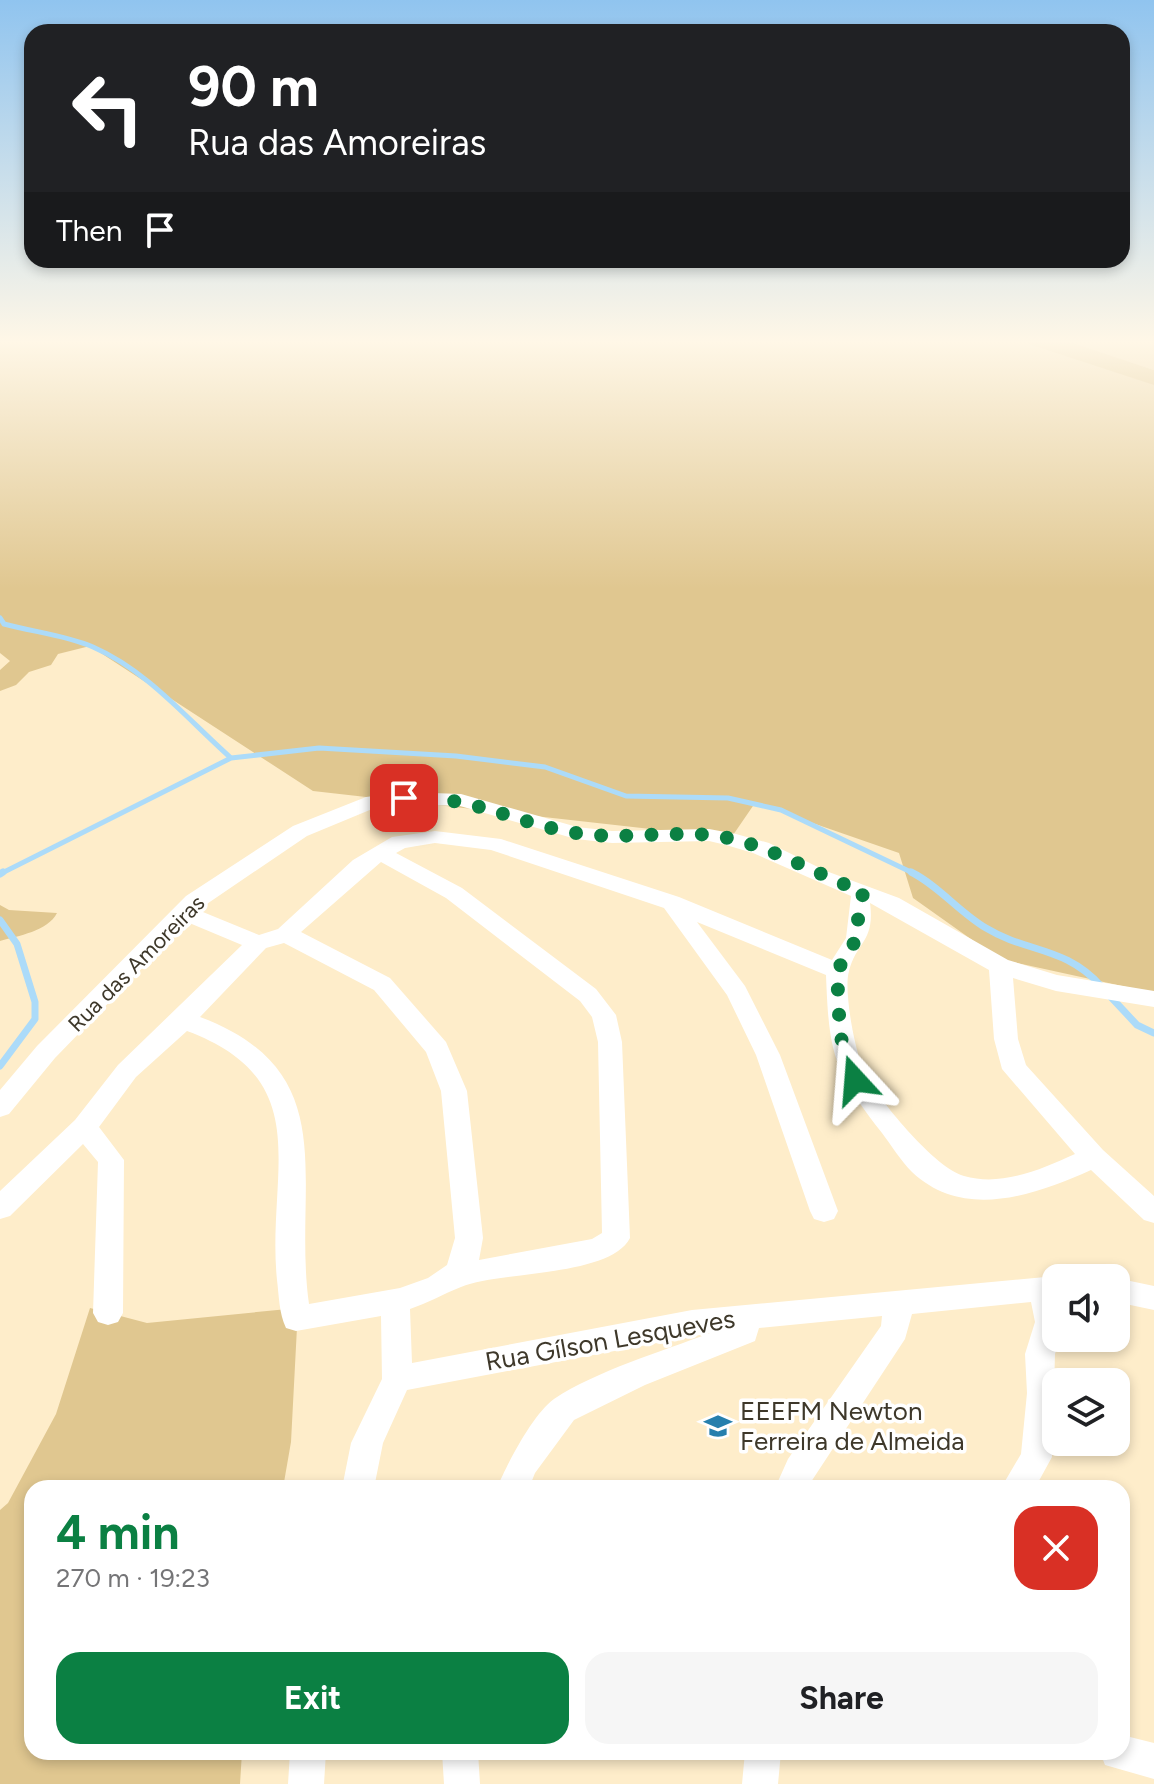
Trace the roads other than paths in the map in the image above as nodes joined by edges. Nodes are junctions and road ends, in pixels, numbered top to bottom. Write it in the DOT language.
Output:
graph roads {
  1 [pos="380,853"];
  2 [pos="864,892"];
  3 [pos="670,902"];
  4 [pos="183,912"];
  5 [pos="286,934"];
  6 [pos="258,943"];
  7 [pos="1000,966"];
  8 [pos="837,971"];
  9 [pos="1154,999"];
  10 [pos="184,1020"];
  11 [pos="0,1107"];
  12 [pos="84,1127"];
  13 [pos="1094,1157"];
  14 [pos="0,1208"];
  15 [pos="824,1211"];
  16 [pos="1154,1212"];
  17 [pos="454,1276"];
  18 [pos="1042,1289"];
  19 [pos="1130,1293"];
  20 [pos="1154,1298"];
  21 [pos="395,1299"];
  22 [pos="899,1303"];
  23 [pos="108,1313"];
  24 [pos="743,1324"];
  25 [pos="1042,1348"];
  26 [pos="397,1379"];
  27 [pos="360,1480"];
  28 [pos="516,1480"];
  29 [pos="794,1480"];
  30 [pos="1022,1480"];
  31 [pos="1130,1755"];
  32 [pos="308,1760"];
  33 [pos="460,1760"];
  34 [pos="762,1760"];
  35 [pos="1154,1761"];
  36 [pos="306,1784"];
  37 [pos="462,1784"];
  38 [pos="760,1784"];
  1 -- 3 [label="street"];
  1 -- 5 [label="street"];
  1 -- 17 [label="street"];
  2 -- 4 [label="street, Rua das Amoreiras"];
  2 -- 7 [label="street, Rua das Amoreiras"];
  2 -- 8 [label="street"];
  3 -- 8 [label="street"];
  3 -- 15 [label="street"];
  4 -- 6 [label="street"];
  4 -- 11 [label="street, Rua das Amoreiras"];
  5 -- 6 [label="street"];
  5 -- 17 [label="street"];
  6 -- 10 [label="street"];
  7 -- 9 [label="street, Rua das Amoreiras"];
  7 -- 13 [label="street"];
  8 -- 13 [label="street"];
  10 -- 12 [label="street"];
  10 -- 21 [label="street"];
  12 -- 14 [label="street"];
  12 -- 23 [label="street"];
  13 -- 16 [label="street"];
  17 -- 21 [label="street"];
  18 -- 22 [label="street, Rua Gílson Lesqueves"];
  19 -- 20 [label="street"];
  21 -- 26 [label="street"];
  22 -- 24 [label="street, Rua Gílson Lesqueves"];
  22 -- 29 [label="street"];
  24 -- 26 [label="street, Rua Gílson Lesqueves"];
  24 -- 28 [label="street"];
  25 -- 30 [label="street"];
  26 -- 27 [label="street"];
  31 -- 35 [label="street"];
  32 -- 36 [label="street"];
  33 -- 37 [label="street"];
  34 -- 38 [label="street"];
}
